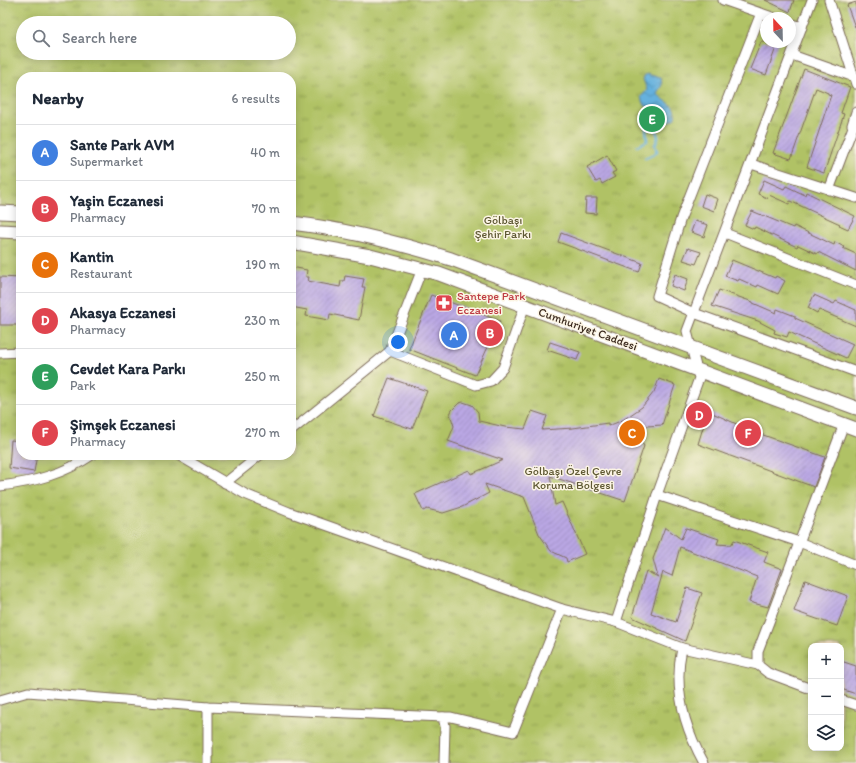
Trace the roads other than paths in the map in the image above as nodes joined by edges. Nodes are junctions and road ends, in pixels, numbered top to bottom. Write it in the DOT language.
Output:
graph roads {
  1 [pos="723,0"];
  2 [pos="812,0"];
  3 [pos="830,0"];
  4 [pos="760,13"];
  5 [pos="760,16"];
  6 [pos="796,25"];
  7 [pos="802,27"];
  8 [pos="792,55"];
  9 [pos="855,81"];
  10 [pos="856,112"];
  11 [pos="854,127"];
  12 [pos="751,164"];
  13 [pos="829,190"];
  14 [pos="856,198"];
  15 [pos="0,212"];
  16 [pos="16,213"];
  17 [pos="296,224"];
  18 [pos="0,232"];
  19 [pos="16,232"];
  20 [pos="725,233"];
  21 [pos="296,243"];
  22 [pos="422,269"];
  23 [pos="856,285"];
  24 [pos="525,305"];
  25 [pos="694,313"];
  26 [pos="691,347"];
  27 [pos="16,352"];
  28 [pos="390,352"];
  29 [pos="0,353"];
  30 [pos="698,370"];
  31 [pos="856,372"];
  32 [pos="856,408"];
  33 [pos="844,424"];
  34 [pos="296,427"];
  35 [pos="856,429"];
  36 [pos="84,460"];
  37 [pos="186,460"];
  38 [pos="254,460"];
  39 [pos="225,484"];
  40 [pos="0,486"];
  41 [pos="657,495"];
  42 [pos="799,542"];
  43 [pos="856,565"];
  44 [pos="562,609"];
  45 [pos="616,622"];
  46 [pos="682,648"];
  47 [pos="758,665"];
  48 [pos="808,688"];
  49 [pos="3,698"];
  50 [pos="844,701"];
  51 [pos="208,706"];
  52 [pos="856,706"];
  53 [pos="443,717"];
  54 [pos="208,763"];
  55 [pos="444,763"];
  56 [pos="704,763"];
  1 -- 4 [label="street"];
  2 -- 7 [label="street"];
  3 -- 9 [label="street"];
  5 -- 25 [label="street"];
  6 -- 7 [label="street"];
  7 -- 8 [label="street"];
  8 -- 9 [label="street"];
  8 -- 12 [label="street"];
  10 -- 11 [label="street"];
  11 -- 13 [label="street"];
  12 -- 13 [label="street"];
  12 -- 20 [label="street"];
  13 -- 14 [label="street"];
  15 -- 16 [label="main road"];
  17 -- 26 [label="main road, Cumhuriyet Caddesi"];
  18 -- 19 [label="main road"];
  20 -- 23 [label="street"];
  20 -- 25 [label="street"];
  21 -- 22 [label="main road, Cumhuriyet Caddesi"];
  22 -- 24 [label="main road, Cumhuriyet Caddesi"];
  22 -- 28 [label="street"];
  24 -- 28 [label="street"];
  24 -- 30 [label="main road, Cumhuriyet Caddesi"];
  25 -- 26 [label="street"];
  25 -- 31 [label="street"];
  26 -- 30 [label="street"];
  26 -- 32 [label="main road, Cumhuriyet Caddesi"];
  27 -- 29 [label="street"];
  28 -- 34 [label="street"];
  30 -- 33 [label="main road, Cumhuriyet Caddesi"];
  30 -- 41 [label="street"];
  33 -- 35 [label="main road, Cumhuriyet Caddesi"];
  33 -- 42 [label="street"];
  36 -- 40 [label="street"];
  37 -- 39 [label="street"];
  38 -- 39 [label="street"];
  39 -- 44 [label="street"];
  41 -- 42 [label="street"];
  41 -- 45 [label="street"];
  42 -- 43 [label="street"];
  42 -- 47 [label="street"];
  44 -- 45 [label="street"];
  44 -- 53 [label="street"];
  45 -- 46 [label="street"];
  46 -- 47 [label="street"];
  46 -- 56 [label="street"];
  47 -- 48 [label="street"];
  49 -- 51 [label="street"];
  50 -- 52 [label="street"];
  51 -- 53 [label="street"];
  51 -- 54 [label="street"];
  53 -- 55 [label="street"];
}
